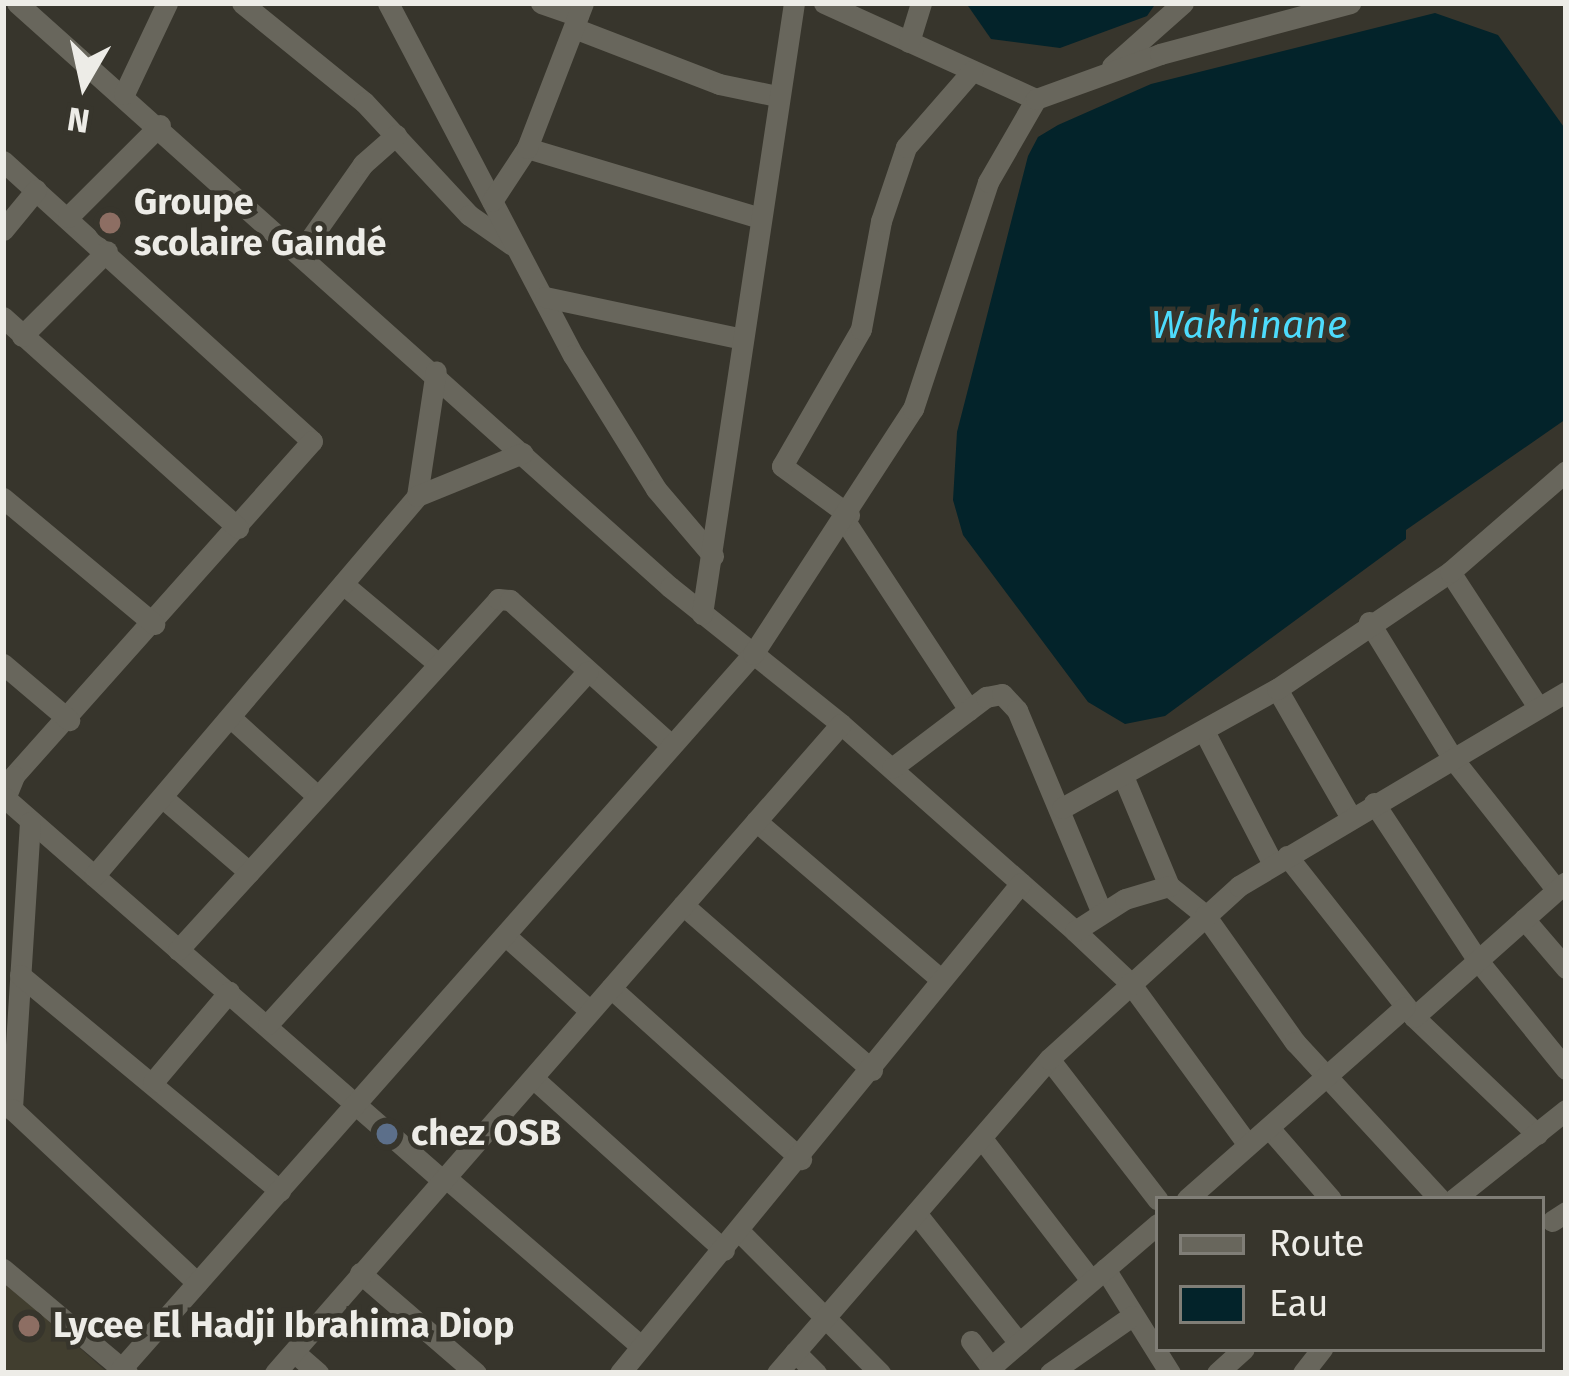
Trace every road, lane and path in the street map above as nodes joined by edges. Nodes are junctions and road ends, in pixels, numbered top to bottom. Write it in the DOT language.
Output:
graph roads {
  1 [pos="17,3"];
  2 [pos="167,3"];
  3 [pos="242,3"];
  4 [pos="388,3"];
  5 [pos="541,3"];
  6 [pos="794,3"];
  7 [pos="921,3"];
  8 [pos="1183,3"];
  9 [pos="1341,4"];
  10 [pos="837,6"];
  11 [pos="578,16"];
  12 [pos="909,42"];
  13 [pos="973,71"];
  14 [pos="1105,72"];
  15 [pos="124,94"];
  16 [pos="777,96"];
  17 [pos="1036,99"];
  18 [pos="160,125"];
  19 [pos="396,135"];
  20 [pos="527,148"];
  21 [pos="3,161"];
  22 [pos="36,190"];
  23 [pos="492,200"];
  24 [pos="68,217"];
  25 [pos="760,218"];
  26 [pos="3,230"];
  27 [pos="512,245"];
  28 [pos="107,251"];
  29 [pos="301,252"];
  30 [pos="545,297"];
  31 [pos="3,317"];
  32 [pos="22,336"];
  33 [pos="742,339"];
  34 [pos="436,371"];
  35 [pos="523,453"];
  36 [pos="1562,484"];
  37 [pos="417,496"];
  38 [pos="3,498"];
  39 [pos="847,518"];
  40 [pos="238,529"];
  41 [pos="713,556"];
  42 [pos="1450,572"];
  43 [pos="343,584"];
  44 [pos="702,614"];
  45 [pos="1369,622"];
  46 [pos="154,624"];
  47 [pos="753,654"];
  48 [pos="436,662"];
  49 [pos="3,664"];
  50 [pos="588,671"];
  51 [pos="1276,688"];
  52 [pos="1557,701"];
  53 [pos="969,710"];
  54 [pos="230,717"];
  55 [pos="69,720"];
  56 [pos="841,724"];
  57 [pos="1204,731"];
  58 [pos="670,744"];
  59 [pos="1453,759"];
  60 [pos="892,768"];
  61 [pos="9,771"];
  62 [pos="1123,776"];
  63 [pos="317,796"];
  64 [pos="162,797"];
  65 [pos="1374,803"];
  66 [pos="1062,808"];
  67 [pos="1350,817"];
  68 [pos="756,821"];
  69 [pos="30,822"];
  70 [pos="1280,860"];
  71 [pos="248,872"];
  72 [pos="94,877"];
  73 [pos="1021,883"];
  74 [pos="1169,886"];
  75 [pos="1562,886"];
  76 [pos="683,905"];
  77 [pos="1101,911"];
  78 [pos="1205,915"];
  79 [pos="1524,919"];
  80 [pos="1075,931"];
  81 [pos="506,936"];
  82 [pos="178,950"];
  83 [pos="1479,962"];
  84 [pos="1566,968"];
  85 [pos="20,975"];
  86 [pos="939,978"];
  87 [pos="1130,983"];
  88 [pos="611,988"];
  89 [pos="229,992"];
  90 [pos="10,1003"];
  91 [pos="589,1010"];
  92 [pos="1410,1012"];
  93 [pos="268,1024"];
  94 [pos="1048,1059"];
  95 [pos="1566,1069"];
  96 [pos="872,1070"];
  97 [pos="1330,1076"];
  98 [pos="533,1078"];
  99 [pos="153,1082"];
  100 [pos="356,1104"];
  101 [pos="1566,1110"];
  102 [pos="1269,1128"];
  103 [pos="1537,1134"];
  104 [pos="983,1140"];
  105 [pos="1248,1145"];
  106 [pos="801,1160"];
  107 [pos="444,1178"];
  108 [pos="280,1190"];
  109 [pos="1155,1196"];
  110 [pos="1199,1196"];
  111 [pos="1327,1196"];
  112 [pos="1437,1196"];
  113 [pos="1458,1196"];
  114 [pos="916,1214"];
  115 [pos="1155,1227"];
  116 [pos="740,1232"];
  117 [pos="724,1250"];
  118 [pos="3,1269"];
  119 [pos="360,1273"];
  120 [pos="1098,1275"];
  121 [pos="197,1283"];
  122 [pos="1132,1316"];
  123 [pos="826,1317"];
  124 [pos="970,1342"];
  125 [pos="1019,1343"];
  126 [pos="641,1346"];
  127 [pos="1155,1350"];
  128 [pos="294,1352"];
  129 [pos="795,1352"];
  130 [pos="1241,1352"];
  131 [pos="993,1370"];
  132 [pos="124,1371"];
  133 [pos="274,1373"];
  134 [pos="318,1373"];
  135 [pos="476,1373"];
  136 [pos="620,1373"];
  137 [pos="777,1373"];
  138 [pos="816,1373"];
  139 [pos="880,1373"];
  140 [pos="1050,1373"];
  141 [pos="1217,1373"];
  1 -- 15 [label="street"];
  2 -- 15 [label="street"];
  3 -- 19 [label="street"];
  4 -- 23 [label="street"];
  5 -- 11 [label="street"];
  6 -- 16 [label="street"];
  7 -- 12 [label="street"];
  8 -- 14 [label="street"];
  9 -- 14 [label="street"];
  10 -- 12 [label="street"];
  11 -- 16 [label="street"];
  11 -- 20 [label="street"];
  12 -- 13 [label="street"];
  13 -- 17 [label="street"];
  13 -- 39 [label="street"];
  14 -- 17 [label="street"];
  15 -- 18 [label="street"];
  16 -- 25 [label="street"];
  17 -- 39 [label="street"];
  18 -- 24 [label="street"];
  18 -- 29 [label="street"];
  19 -- 27 [label="street"];
  19 -- 29 [label="street"];
  20 -- 23 [label="street"];
  20 -- 25 [label="street"];
  21 -- 22 [label="street"];
  22 -- 24 [label="street"];
  22 -- 26 [label="street"];
  23 -- 27 [label="street"];
  24 -- 28 [label="street"];
  25 -- 33 [label="street"];
  27 -- 30 [label="street"];
  28 -- 32 [label="street"];
  28 -- 40 [label="street"];
  29 -- 34 [label="street"];
  30 -- 33 [label="street"];
  30 -- 41 [label="street"];
  31 -- 32 [label="street"];
  32 -- 40 [label="street"];
  33 -- 41 [label="street"];
  34 -- 35 [label="street"];
  34 -- 37 [label="street"];
  35 -- 37 [label="street"];
  35 -- 44 [label="street"];
  36 -- 42 [label="street"];
  37 -- 43 [label="street"];
  38 -- 46 [label="street"];
  39 -- 47 [label="street"];
  39 -- 53 [label="street"];
  40 -- 46 [label="street"];
  41 -- 44 [label="street"];
  42 -- 45 [label="street"];
  42 -- 52 [label="street"];
  43 -- 48 [label="street"];
  43 -- 54 [label="street"];
  44 -- 47 [label="street"];
  45 -- 51 [label="street"];
  45 -- 59 [label="street"];
  46 -- 55 [label="street"];
  47 -- 56 [label="street"];
  47 -- 58 [label="street"];
  48 -- 50 [label="street"];
  48 -- 63 [label="street"];
  49 -- 55 [label="street"];
  50 -- 58 [label="street"];
  50 -- 93 [label="street"];
  51 -- 57 [label="street"];
  51 -- 67 [label="street"];
  52 -- 59 [label="street"];
  53 -- 60 [label="street"];
  53 -- 66 [label="street"];
  54 -- 63 [label="street"];
  54 -- 64 [label="street"];
  55 -- 61 [label="street"];
  56 -- 60 [label="street"];
  56 -- 68 [label="street"];
  57 -- 62 [label="street"];
  57 -- 70 [label="street"];
  58 -- 81 [label="street"];
  59 -- 65 [label="street"];
  59 -- 75 [label="street"];
  60 -- 73 [label="street"];
  61 -- 69 [label="street"];
  62 -- 66 [label="street"];
  62 -- 74 [label="street"];
  63 -- 71 [label="street"];
  64 -- 71 [label="street"];
  64 -- 72 [label="street"];
  65 -- 67 [label="street"];
  65 -- 83 [label="street"];
  66 -- 77 [label="street"];
  67 -- 70 [label="street"];
  68 -- 76 [label="street"];
  68 -- 86 [label="street"];
  69 -- 72 [label="street"];
  69 -- 85 [label="street"];
  70 -- 78 [label="street"];
  70 -- 92 [label="street"];
  71 -- 82 [label="street"];
  72 -- 82 [label="street"];
  73 -- 80 [label="street"];
  73 -- 86 [label="street"];
  74 -- 77 [label="street"];
  74 -- 78 [label="street"];
  75 -- 79 [label="street"];
  76 -- 88 [label="street"];
  76 -- 96 [label="street"];
  77 -- 80 [label="street"];
  78 -- 87 [label="street"];
  78 -- 97 [label="street"];
  79 -- 83 [label="street"];
  79 -- 84 [label="street"];
  80 -- 87 [label="street"];
  81 -- 91 [label="street"];
  81 -- 100 [label="street"];
  82 -- 89 [label="street"];
  83 -- 92 [label="street"];
  83 -- 95 [label="street"];
  85 -- 90 [label="street"];
  85 -- 99 [label="street"];
  86 -- 96 [label="street"];
  87 -- 94 [label="street"];
  87 -- 105 [label="street"];
  88 -- 91 [label="street"];
  88 -- 106 [label="street"];
  89 -- 93 [label="street"];
  89 -- 99 [label="street"];
  90 -- 121 [label="street"];
  91 -- 98 [label="street"];
  92 -- 97 [label="street"];
  92 -- 103 [label="street"];
  93 -- 100 [label="street"];
  94 -- 104 [label="street"];
  94 -- 109 [label="street"];
  96 -- 106 [label="street"];
  97 -- 102 [label="street"];
  97 -- 112 [label="street"];
  98 -- 107 [label="street"];
  98 -- 117 [label="street"];
  99 -- 108 [label="street"];
  100 -- 107 [label="street"];
  100 -- 108 [label="street"];
  101 -- 103 [label="street"];
  102 -- 105 [label="street"];
  102 -- 111 [label="street"];
  103 -- 113 [label="street"];
  104 -- 114 [label="street"];
  104 -- 120 [label="street"];
  105 -- 110 [label="street"];
  106 -- 116 [label="street"];
  107 -- 119 [label="street"];
  107 -- 126 [label="street"];
  108 -- 121 [label="street"];
  114 -- 123 [label="street"];
  114 -- 125 [label="street"];
  115 -- 120 [label="street"];
  116 -- 117 [label="street"];
  116 -- 123 [label="street"];
  117 -- 126 [label="street"];
  118 -- 132 [label="street"];
  119 -- 128 [label="street"];
  119 -- 135 [label="street"];
  120 -- 122 [label="street"];
  120 -- 125 [label="street"];
  121 -- 132 [label="street"];
  122 -- 127 [label="street"];
  122 -- 140 [label="street"];
  123 -- 129 [label="street"];
  123 -- 139 [label="street"];
  124 -- 131 [label="street"];
  125 -- 131 [label="street"];
  126 -- 136 [label="street"];
  128 -- 133 [label="street"];
  128 -- 134 [label="street"];
  129 -- 137 [label="street"];
  129 -- 138 [label="street"];
  130 -- 141 [label="street"];
}
